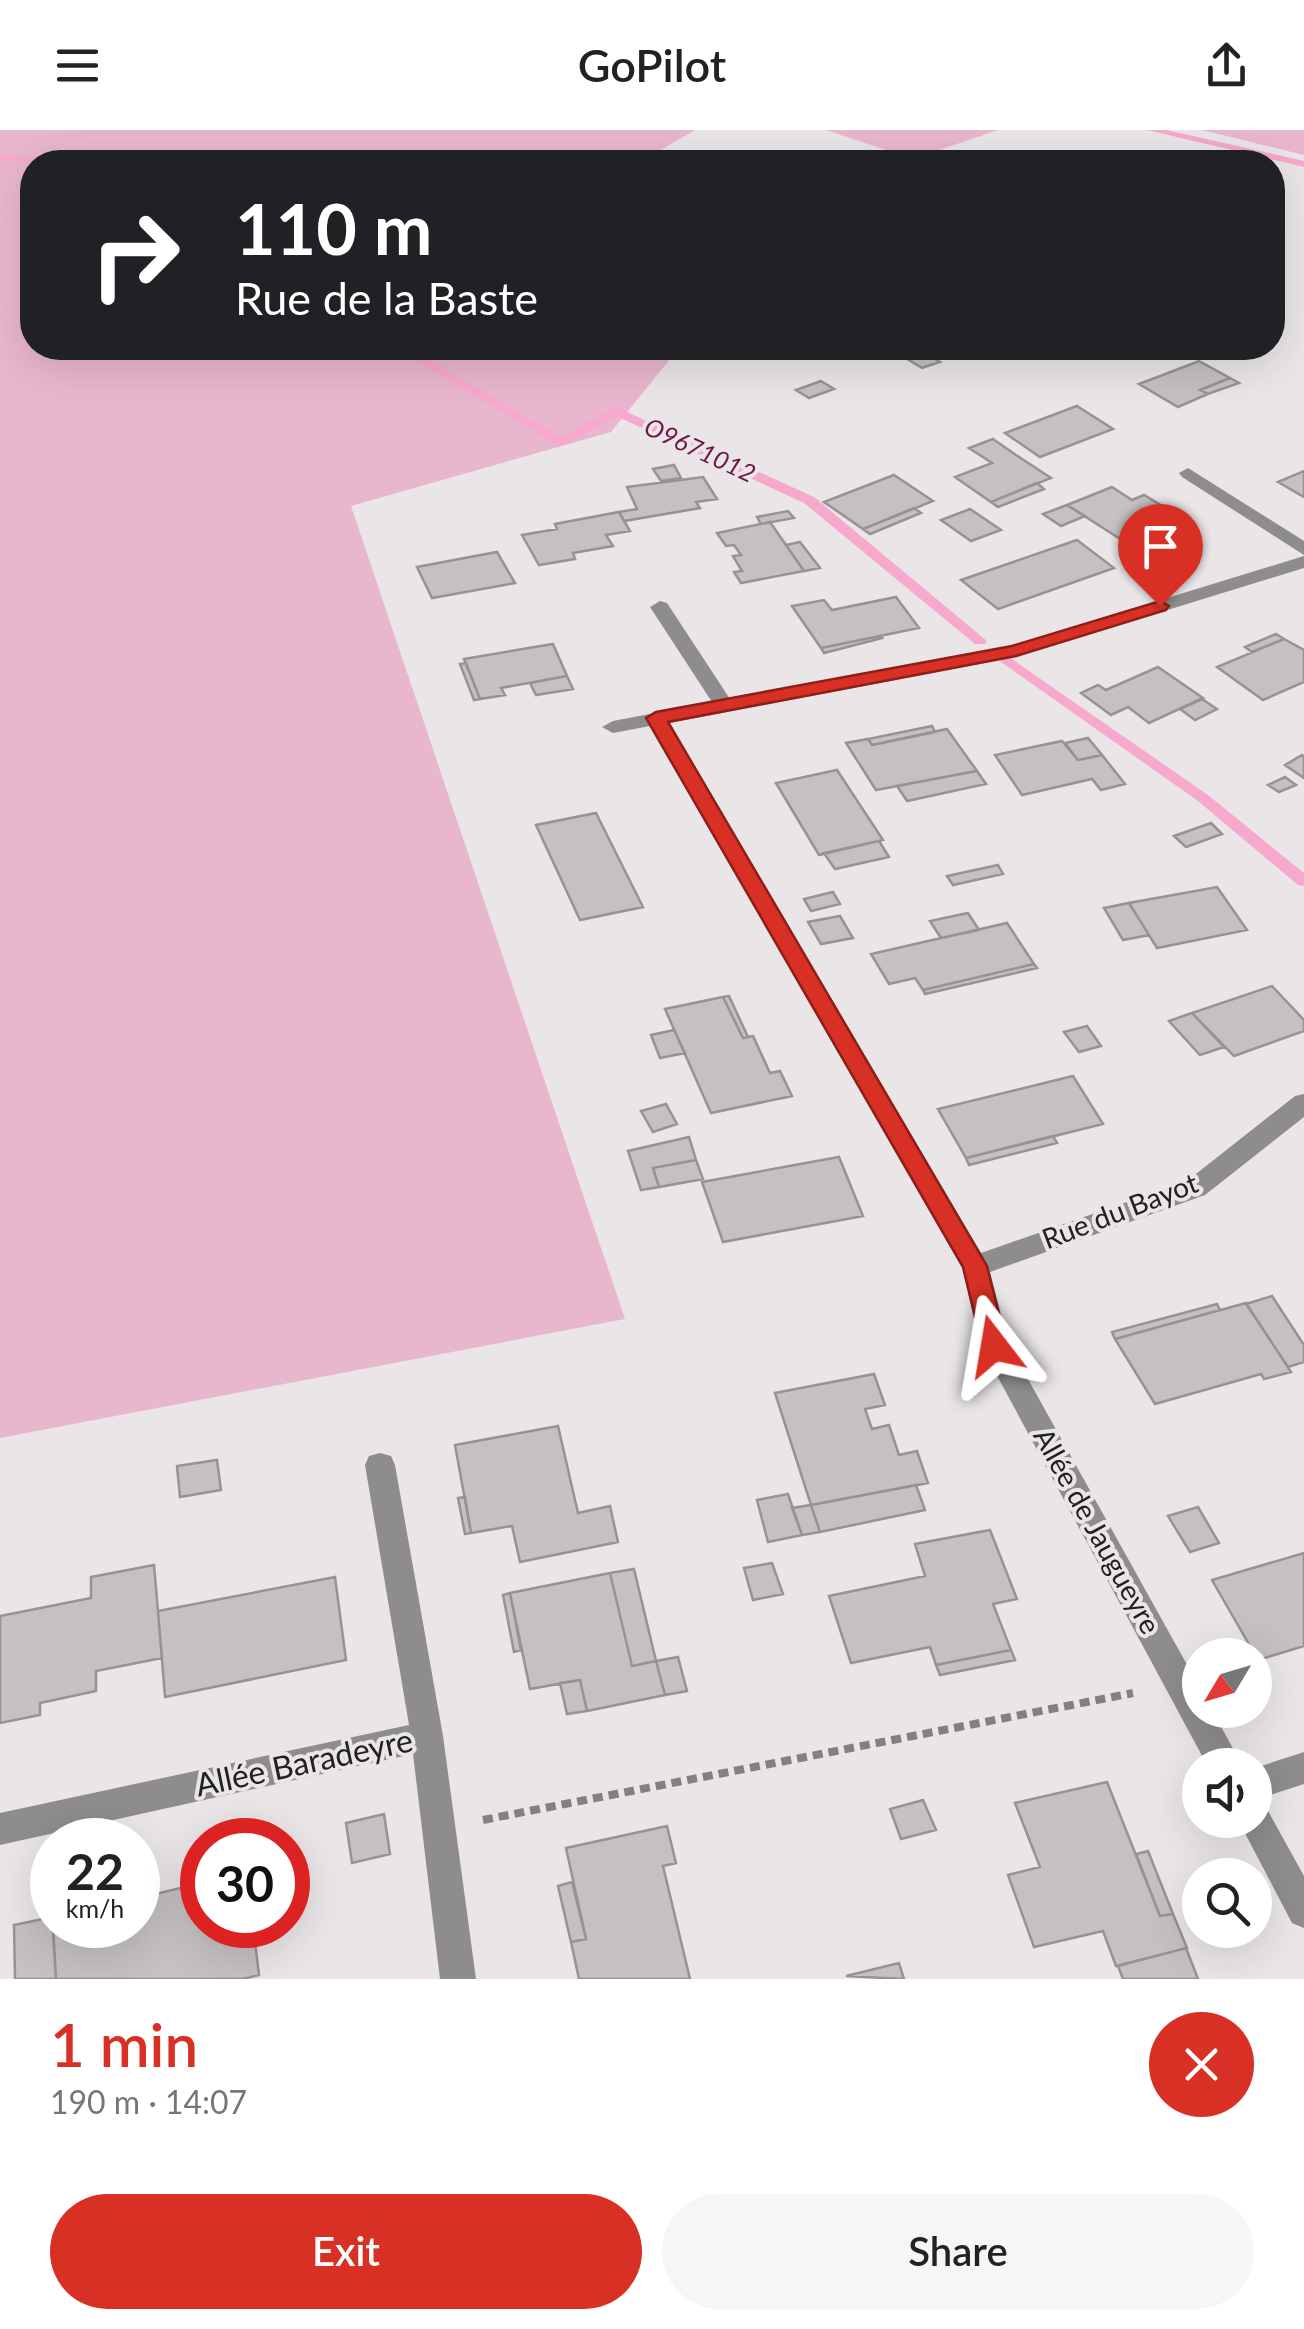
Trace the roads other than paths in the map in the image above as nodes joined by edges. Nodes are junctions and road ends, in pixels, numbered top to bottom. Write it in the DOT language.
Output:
graph roads {
  1 [pos="1188,473"];
  2 [pos="1304,549"];
  3 [pos="1304,562"];
  4 [pos="660,607"];
  5 [pos="724,704"];
  6 [pos="656,718"];
  7 [pos="614,726"];
  8 [pos="1304,1103"];
  9 [pos="975,1266"];
  10 [pos="380,1465"];
  11 [pos="428,1736"];
  12 [pos="1216,1748"];
  13 [pos="1304,1768"];
  14 [pos="1272,1778"];
  15 [pos="0,1829"];
  16 [pos="1265,1838"];
  17 [pos="1304,1910"];
  18 [pos="458,1979"];
  1 -- 2 [label="street"];
  3 -- 5 [label="street"];
  4 -- 5 [label="street"];
  5 -- 6 [label="street"];
  6 -- 7 [label="street"];
  6 -- 9 [label="street, Allée de Jaugueyre"];
  8 -- 9 [label="street, Rue du Bayot"];
  9 -- 12 [label="street, Allée de Jaugueyre"];
  10 -- 11 [label="street"];
  11 -- 15 [label="street, Allée Baradeyre"];
  11 -- 18 [label="street, Allée Baradeyre"];
  13 -- 14 [label="street"];
  16 -- 17 [label="street"];
}
